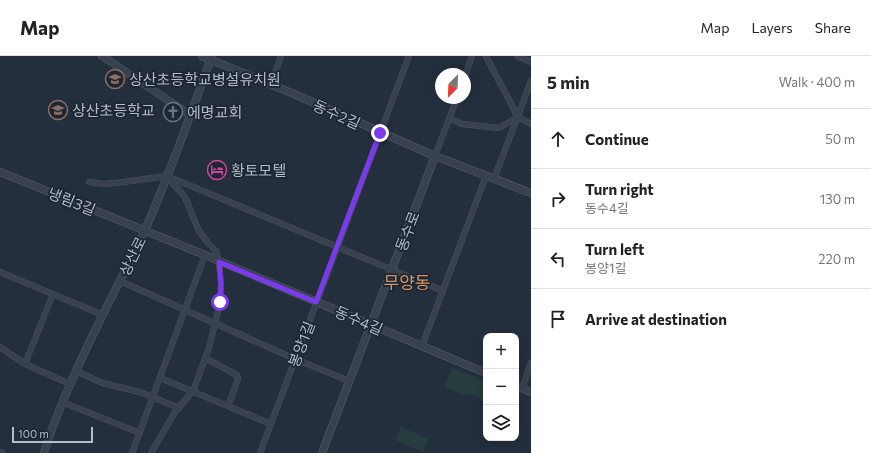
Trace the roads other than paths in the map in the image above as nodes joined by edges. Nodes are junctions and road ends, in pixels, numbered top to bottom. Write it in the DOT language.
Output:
graph roads {
  1 [pos="102,56"];
  2 [pos="202,56"];
  3 [pos="281,56"];
  4 [pos="409,56"];
  5 [pos="472,56"];
  6 [pos="486,56"];
  7 [pos="517,56"];
  8 [pos="212,58"];
  9 [pos="531,62"];
  10 [pos="468,68"];
  11 [pos="531,81"];
  12 [pos="271,85"];
  13 [pos="455,104"];
  14 [pos="190,115"];
  15 [pos="518,117"];
  16 [pos="450,119"];
  17 [pos="531,124"];
  18 [pos="380,133"];
  19 [pos="435,156"];
  20 [pos="0,172"];
  21 [pos="167,176"];
  22 [pos="486,176"];
  23 [pos="494,179"];
  24 [pos="89,182"];
  25 [pos="531,193"];
  26 [pos="144,231"];
  27 [pos="337,247"];
  28 [pos="205,255"];
  29 [pos="219,262"];
  30 [pos="392,270"];
  31 [pos="0,272"];
  32 [pos="120,281"];
  33 [pos="443,291"];
  34 [pos="53,294"];
  35 [pos="316,302"];
  36 [pos="185,310"];
  37 [pos="103,315"];
  38 [pos="216,323"];
  39 [pos="370,325"];
  40 [pos="422,346"];
  41 [pos="0,347"];
  42 [pos="205,358"];
  43 [pos="295,359"];
  44 [pos="531,363"];
  45 [pos="25,364"];
  46 [pos="76,371"];
  47 [pos="483,372"];
  48 [pos="160,378"];
  49 [pos="349,381"];
  50 [pos="70,384"];
  51 [pos="519,387"];
  52 [pos="193,391"];
  53 [pos="531,392"];
  54 [pos="153,398"];
  55 [pos="62,402"];
  56 [pos="228,406"];
  57 [pos="179,408"];
  58 [pos="271,424"];
  59 [pos="140,434"];
  60 [pos="44,453"];
  61 [pos="132,453"];
  62 [pos="151,453"];
  63 [pos="260,453"];
  64 [pos="322,453"];
  1 -- 14 [label="street"];
  2 -- 8 [label="street, 동수2길"];
  3 -- 12 [label="street"];
  4 -- 18 [label="street, 봉양1길"];
  5 -- 10 [label="street"];
  6 -- 15 [label="street"];
  7 -- 9 [label="street"];
  8 -- 12 [label="street, 동수2길"];
  8 -- 14 [label="street, 상산로"];
  11 -- 15 [label="street"];
  12 -- 18 [label="street, 동수2길"];
  13 -- 16 [label="street, 동수로"];
  14 -- 21 [label="street, 상산로"];
  15 -- 16 [label="street"];
  15 -- 17 [label="street"];
  15 -- 23 [label="street"];
  16 -- 19 [label="street, 동수로"];
  18 -- 19 [label="street, 동수2길"];
  18 -- 27 [label="street, 봉양1길"];
  19 -- 22 [label="street, 동수2길"];
  19 -- 30 [label="street, 동수로"];
  20 -- 26 [label="street, 냉림3길"];
  21 -- 24 [label="street"];
  21 -- 26 [label="street, 상산로"];
  21 -- 27 [label="street"];
  21 -- 29 [label="street"];
  22 -- 23 [label="street, 동수2길"];
  22 -- 33 [label="street"];
  23 -- 25 [label="street, 동수2길"];
  26 -- 28 [label="street, 동수4길"];
  26 -- 32 [label="street, 상산로"];
  27 -- 30 [label="street"];
  27 -- 35 [label="street, 봉양1길"];
  28 -- 29 [label="street, 동수4길"];
  28 -- 36 [label="street"];
  29 -- 35 [label="street, 동수4길"];
  29 -- 38 [label="street"];
  30 -- 33 [label="street"];
  30 -- 39 [label="street, 동수로"];
  31 -- 34 [label="street"];
  32 -- 36 [label="street"];
  32 -- 37 [label="street, 상산로"];
  33 -- 40 [label="street"];
  34 -- 37 [label="street"];
  34 -- 45 [label="street"];
  35 -- 39 [label="street, 동수4길"];
  35 -- 43 [label="street, 봉양1길"];
  36 -- 38 [label="street"];
  36 -- 48 [label="street"];
  37 -- 46 [label="street, 상산로"];
  38 -- 42 [label="street"];
  38 -- 43 [label="street"];
  39 -- 40 [label="street, 동수4길"];
  39 -- 49 [label="street, 동수로"];
  40 -- 47 [label="street, 동수4길"];
  41 -- 45 [label="street"];
  42 -- 52 [label="street"];
  42 -- 56 [label="street"];
  43 -- 49 [label="street"];
  43 -- 58 [label="street, 봉양1길"];
  44 -- 51 [label="street"];
  45 -- 50 [label="street"];
  46 -- 50 [label="street, 상산로"];
  46 -- 54 [label="street"];
  48 -- 52 [label="street"];
  48 -- 54 [label="street"];
  49 -- 64 [label="street, 동수로"];
  50 -- 55 [label="street, 상산로"];
  51 -- 53 [label="street"];
  52 -- 56 [label="street"];
  52 -- 57 [label="street"];
  54 -- 57 [label="street"];
  54 -- 59 [label="street"];
  55 -- 59 [label="street"];
  55 -- 60 [label="street, 상산로"];
  56 -- 58 [label="street"];
  57 -- 62 [label="street"];
  58 -- 63 [label="street, 봉양1길"];
  59 -- 61 [label="street"];
}
